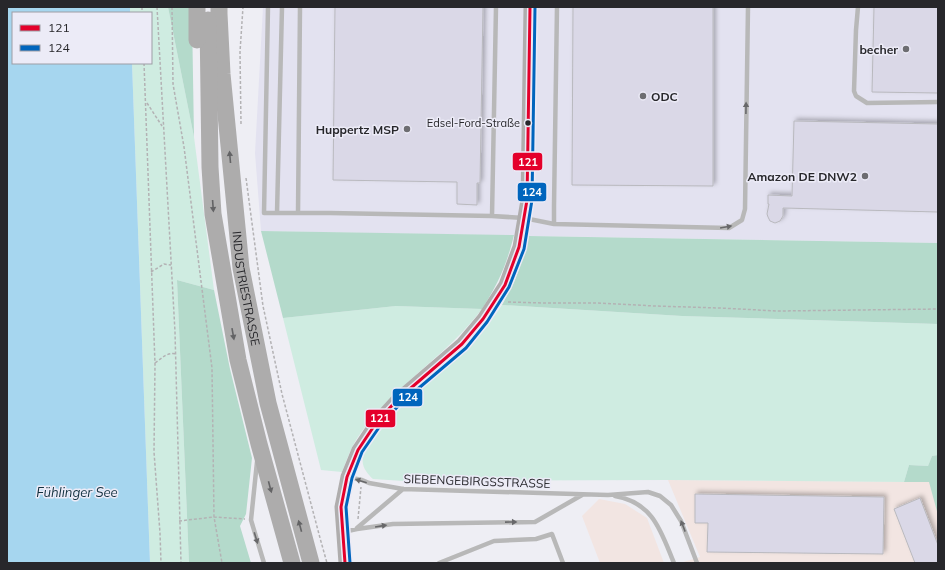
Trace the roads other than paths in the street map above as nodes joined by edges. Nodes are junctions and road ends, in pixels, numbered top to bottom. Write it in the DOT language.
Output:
graph roads {
  1 [pos="197,7"];
  2 [pos="208,7"];
  3 [pos="219,7"];
  4 [pos="230,7"];
  5 [pos="268,7"];
  6 [pos="282,7"];
  7 [pos="300,7"];
  8 [pos="496,7"];
  9 [pos="530,7"];
  10 [pos="557,7"];
  11 [pos="748,7"];
  12 [pos="858,7"];
  13 [pos="222,74"];
  14 [pos="938,102"];
  15 [pos="210,167"];
  16 [pos="277,213"];
  17 [pos="298,213"];
  18 [pos="492,216"];
  19 [pos="524,218"];
  20 [pos="554,224"];
  21 [pos="258,444"];
  22 [pos="347,477"];
  23 [pos="403,489"];
  24 [pos="584,494"];
  25 [pos="608,495"];
  26 [pos="357,529"];
  27 [pos="343,532"];
  28 [pos="264,563"];
  29 [pos="292,563"];
  30 [pos="311,563"];
  31 [pos="345,563"];
  32 [pos="439,563"];
  33 [pos="563,563"];
  34 [pos="674,563"];
  35 [pos="697,563"];
  1 -- 15 [label="highway"];
  2 -- 15 [label="highway, INDUSTRIESTRASSE"];
  3 -- 13 [label="highway, INDUSTRIESTRASSE"];
  4 -- 13 [label="highway"];
  5 -- 16 [label="lane"];
  6 -- 16 [label="lane"];
  7 -- 17 [label="lane"];
  8 -- 18 [label="lane"];
  9 -- 19 [label="street"];
  10 -- 20 [label="lane"];
  20 -- 11 [label="lane, one-way"];
  12 -- 14 [label="lane"];
  30 -- 13 [label="highway, INDUSTRIESTRASSE, one-way"];
  15 -- 21 [label="highway, INDUSTRIESTRASSE, one-way"];
  16 -- 17 [label="lane"];
  17 -- 18 [label="lane"];
  18 -- 19 [label="lane"];
  19 -- 20 [label="lane"];
  19 -- 22 [label="street"];
  21 -- 28 [label="lane, one-way"];
  21 -- 29 [label="highway, INDUSTRIESTRASSE, one-way"];
  22 -- 23 [label="lane, SIEBENGEBIRGSSTRASSE"];
  22 -- 27 [label="street"];
  23 -- 24 [label="lane, SIEBENGEBIRGSSTRASSE"];
  23 -- 26 [label="lane"];
  24 -- 25 [label="lane, SIEBENGEBIRGSSTRASSE"];
  26 -- 24 [label="lane, one-way"];
  25 -- 34 [label="lane"];
  35 -- 25 [label="lane, one-way"];
  26 -- 27 [label="lane"];
  27 -- 31 [label="street"];
  32 -- 33 [label="lane"];
}
